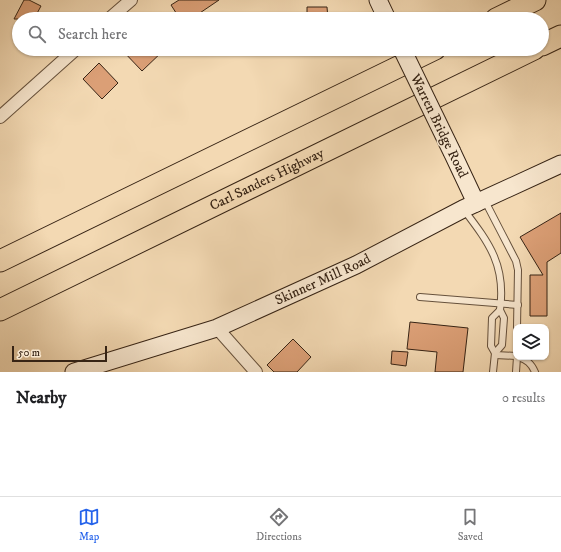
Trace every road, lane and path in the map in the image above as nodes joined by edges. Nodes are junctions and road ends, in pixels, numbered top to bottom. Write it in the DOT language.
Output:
graph roads {
  1 [pos="130,0"];
  2 [pos="535,0"];
  3 [pos="117,12"];
  4 [pos="510,12"];
  5 [pos="561,36"];
  6 [pos="549,42"];
  7 [pos="68,56"];
  8 [pos="405,56"];
  9 [pos="421,56"];
  10 [pos="520,56"];
  11 [pos="0,117"];
  12 [pos="561,164"];
  13 [pos="474,204"];
  14 [pos="0,261"];
  15 [pos="420,297"];
  16 [pos="518,305"];
  17 [pos="500,307"];
  18 [pos="0,310"];
  19 [pos="517,324"];
  20 [pos="216,328"];
  21 [pos="495,354"];
  22 [pos="513,356"];
  23 [pos="517,360"];
  24 [pos="527,360"];
  25 [pos="74,372"];
  26 [pos="256,372"];
  27 [pos="493,372"];
  28 [pos="516,372"];
  29 [pos="535,372"];
  1 -- 3 [label="street"];
  2 -- 4 [label="highway"];
  5 -- 6 [label="highway"];
  7 -- 11 [label="street"];
  8 -- 13 [label="street, Warren Bridge Road, bridge"];
  9 -- 14 [label="highway"];
  10 -- 18 [label="highway, Carl Sanders Highway"];
  12 -- 13 [label="street, Skinner Mill Road"];
  13 -- 16 [label="lane"];
  13 -- 17 [label="lane"];
  13 -- 20 [label="street, Skinner Mill Road"];
  15 -- 17 [label="lane"];
  16 -- 17 [label="lane"];
  16 -- 19 [label="lane"];
  17 -- 21 [label="lane"];
  17 -- 21 [label="lane"];
  20 -- 25 [label="street, Skinner Mill Road"];
  20 -- 26 [label="street"];
  21 -- 22 [label="lane"];
  21 -- 27 [label="lane"];
  23 -- 28 [label="lane"];
  24 -- 29 [label="lane"];
}
